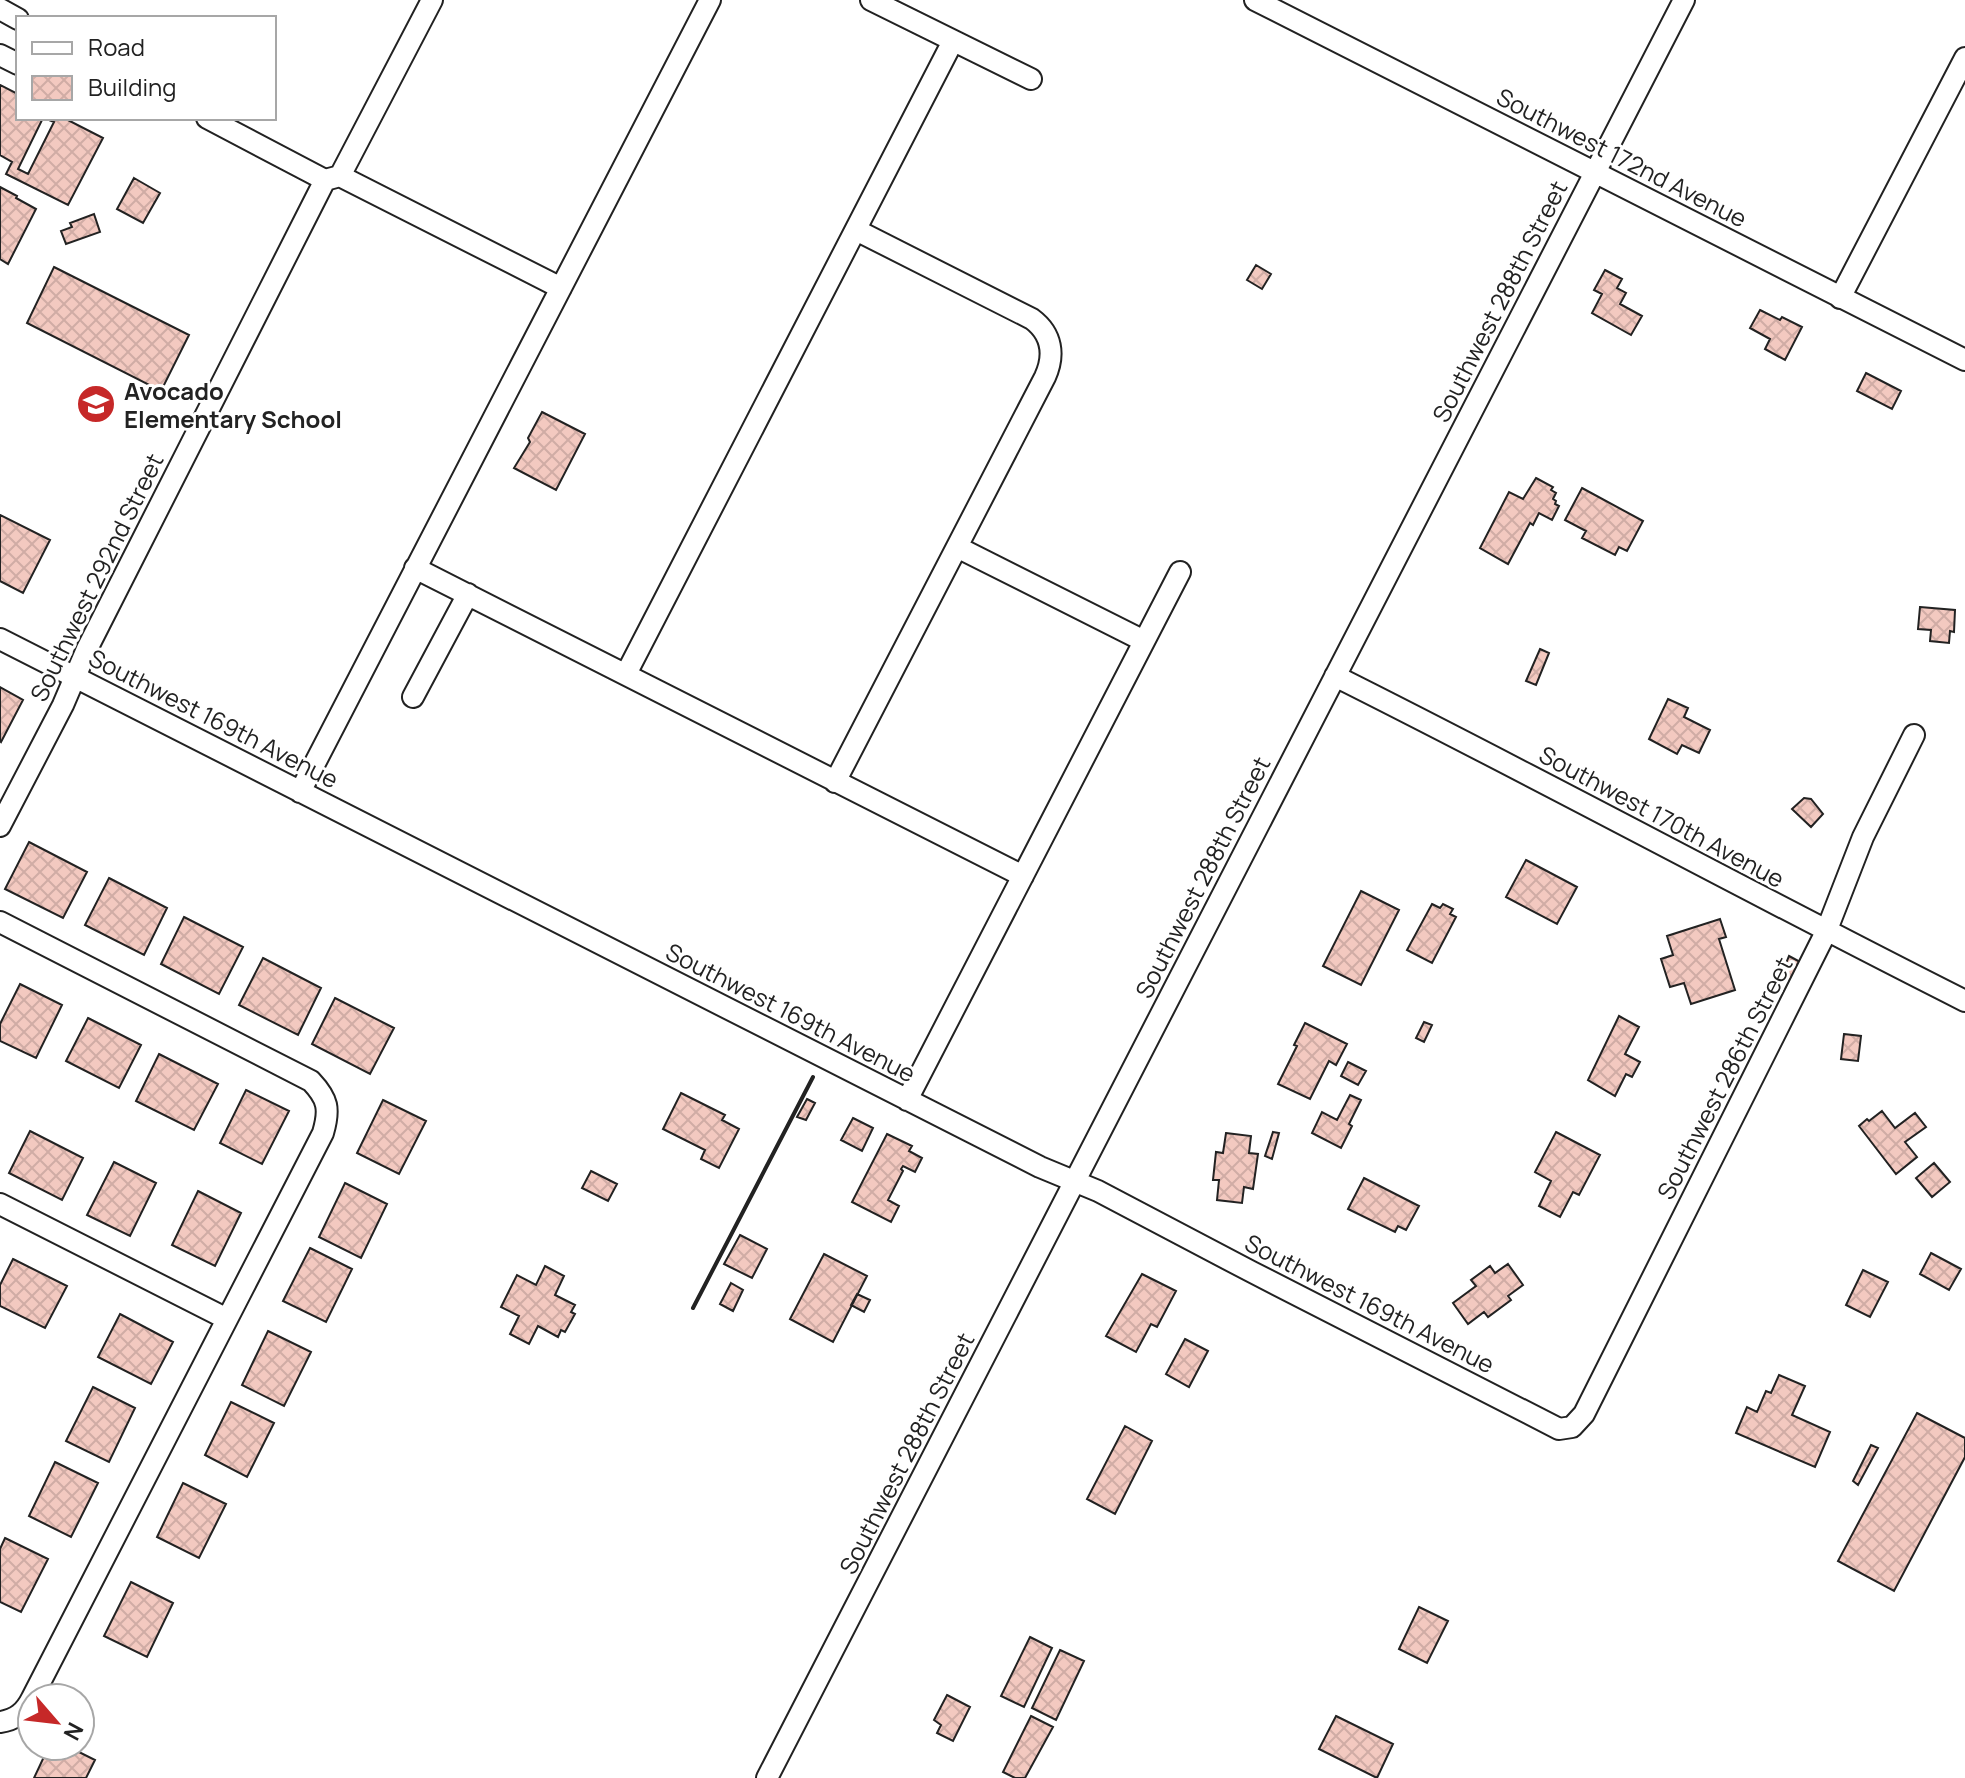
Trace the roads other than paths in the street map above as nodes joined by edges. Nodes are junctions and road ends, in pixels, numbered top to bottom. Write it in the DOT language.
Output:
graph roads {
  1 [pos="432,0"];
  2 [pos="710,0"];
  3 [pos="871,0"];
  4 [pos="1255,0"];
  5 [pos="1684,0"];
  6 [pos="953,41"];
  7 [pos="1965,58"];
  8 [pos="1031,79"];
  9 [pos="211,120"];
  10 [pos="1594,172"];
  11 [pos="332,178"];
  12 [pos="856,230"];
  13 [pos="561,288"];
  14 [pos="1840,298"];
  15 [pos="1965,360"];
  16 [pos="957,547"];
  17 [pos="415,568"];
  18 [pos="1180,572"];
  19 [pos="468,594"];
  20 [pos="0,639"];
  21 [pos="1144,641"];
  22 [pos="626,674"];
  23 [pos="1335,676"];
  24 [pos="75,677"];
  25 [pos="413,697"];
  26 [pos="1914,735"];
  27 [pos="835,782"];
  28 [pos="300,792"];
  29 [pos="0,826"];
  30 [pos="1023,876"];
  31 [pos="0,922"];
  32 [pos="1826,932"];
  33 [pos="1965,1001"];
  34 [pos="907,1100"];
  35 [pos="1075,1181"];
  36 [pos="0,1204"];
  37 [pos="227,1319"];
  38 [pos="1559,1429"];
  39 [pos="40,1682"];
  40 [pos="767,1778"];
  1 -- 11 [label="street, Southwest 292nd Street"];
  2 -- 13 [label="street"];
  3 -- 6 [label="street"];
  4 -- 10 [label="street, Southwest 172nd Avenue"];
  5 -- 10 [label="street, Southwest 288th Street"];
  6 -- 8 [label="street"];
  6 -- 12 [label="street"];
  7 -- 14 [label="street"];
  9 -- 11 [label="street"];
  10 -- 14 [label="street, Southwest 172nd Avenue"];
  10 -- 23 [label="street, Southwest 288th Street"];
  11 -- 13 [label="street"];
  11 -- 24 [label="street, Southwest 292nd Street"];
  12 -- 16 [label="street"];
  12 -- 22 [label="street"];
  13 -- 17 [label="street"];
  14 -- 15 [label="street, Southwest 172nd Avenue"];
  16 -- 21 [label="street"];
  16 -- 27 [label="street"];
  17 -- 19 [label="street"];
  17 -- 28 [label="street"];
  18 -- 21 [label="street"];
  19 -- 22 [label="street"];
  19 -- 25 [label="street"];
  20 -- 24 [label="street, Southwest 169th Avenue"];
  21 -- 30 [label="street"];
  22 -- 27 [label="street"];
  23 -- 32 [label="street, Southwest 170th Avenue"];
  23 -- 35 [label="street, Southwest 288th Street"];
  24 -- 28 [label="street, Southwest 169th Avenue"];
  24 -- 29 [label="street, Southwest 292nd Street"];
  26 -- 32 [label="street, Southwest 286th Street"];
  27 -- 30 [label="street"];
  28 -- 34 [label="street, Southwest 169th Avenue"];
  30 -- 34 [label="street"];
  31 -- 37 [label="street"];
  32 -- 33 [label="street, Southwest 170th Avenue"];
  32 -- 38 [label="street, Southwest 286th Street"];
  34 -- 35 [label="street, Southwest 169th Avenue"];
  35 -- 38 [label="street, Southwest 169th Avenue"];
  35 -- 40 [label="street, Southwest 288th Street"];
  36 -- 37 [label="street"];
  37 -- 39 [label="street"];
}
